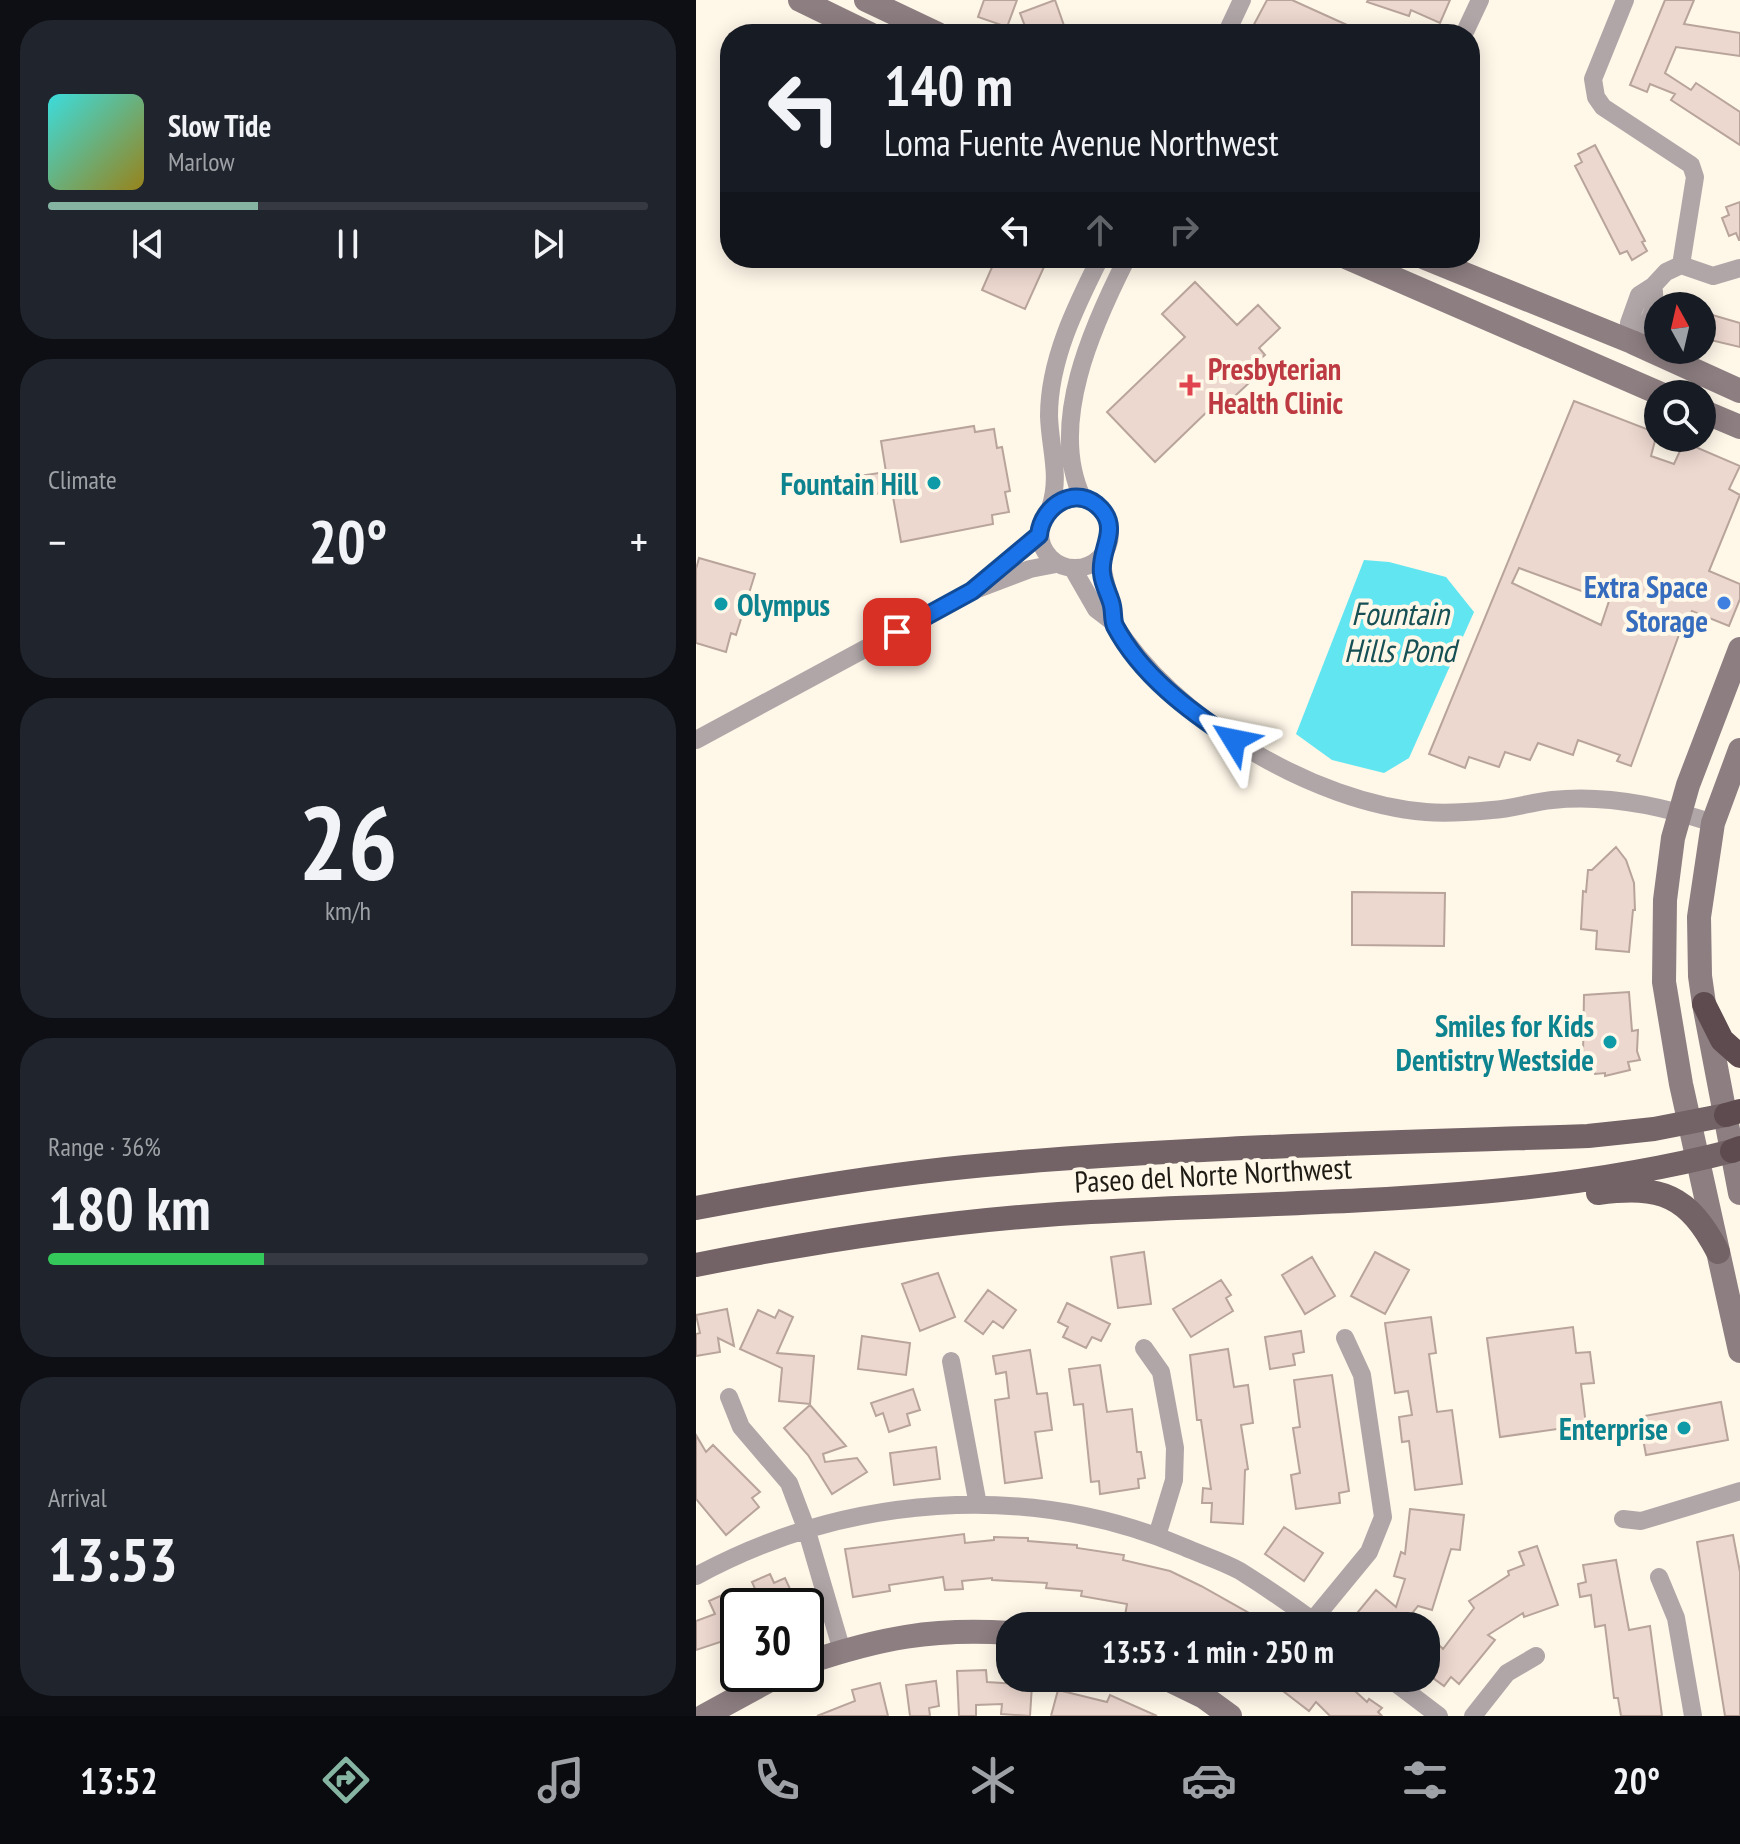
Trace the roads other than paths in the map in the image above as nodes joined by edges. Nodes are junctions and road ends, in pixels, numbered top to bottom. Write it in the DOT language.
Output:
graph roads {
  1 [pos="866,0"];
  2 [pos="1242,0"];
  3 [pos="1480,0"];
  4 [pos="1625,0"];
  5 [pos="807,1"];
  6 [pos="851,24"];
  7 [pos="917,24"];
  8 [pos="1231,24"];
  9 [pos="1469,24"];
  10 [pos="1681,265"];
  11 [pos="1095,268"];
  12 [pos="1122,268"];
  13 [pos="1373,268"];
  14 [pos="1450,268"];
  15 [pos="1740,268"];
  16 [pos="1632,342"];
  17 [pos="1620,376"];
  18 [pos="1644,387"];
  19 [pos="1740,391"];
  20 [pos="1716,417"];
  21 [pos="1740,427"];
  22 [pos="1083,499"];
  23 [pos="1050,508"];
  24 [pos="1039,535"];
  25 [pos="1102,556"];
  26 [pos="1064,566"];
  27 [pos="972,591"];
  28 [pos="1113,622"];
  29 [pos="1740,649"];
  30 [pos="696,740"];
  31 [pos="1740,750"];
  32 [pos="1679,812"];
  33 [pos="1713,823"];
  34 [pos="1704,1004"];
  35 [pos="1740,1056"];
  36 [pos="1733,1113"];
  37 [pos="1690,1123"];
  38 [pos="1736,1150"];
  39 [pos="1697,1160"];
  40 [pos="1740,1193"];
  41 [pos="1456,1194"];
  42 [pos="696,1208"];
  43 [pos="1718,1252"];
  44 [pos="696,1265"];
  45 [pos="1345,1338"];
  46 [pos="1144,1348"];
  47 [pos="1740,1351"];
  48 [pos="951,1361"];
  49 [pos="729,1397"];
  50 [pos="1740,1491"];
  51 [pos="978,1505"];
  52 [pos="1623,1519"];
  53 [pos="806,1528"];
  54 [pos="1157,1536"];
  55 [pos="696,1576"];
  56 [pos="1659,1577"];
  57 [pos="1300,1612"];
  58 [pos="1325,1612"];
  59 [pos="996,1632"];
  60 [pos="842,1651"];
  61 [pos="1536,1656"];
  62 [pos="824,1657"];
  63 [pos="748,1692"];
  64 [pos="1194,1692"];
  65 [pos="1407,1692"];
  66 [pos="704,1716"];
  67 [pos="1230,1716"];
  68 [pos="1439,1716"];
  69 [pos="1473,1716"];
  70 [pos="1693,1716"];
  1 -- 7 [label="street"];
  2 -- 8 [label="street"];
  3 -- 9 [label="street"];
  4 -- 10 [label="street"];
  5 -- 6 [label="street"];
  10 -- 15 [label="street"];
  10 -- 16 [label="street"];
  11 -- 23 [label="street"];
  12 -- 22 [label="street"];
  13 -- 17 [label="street"];
  14 -- 16 [label="street"];
  16 -- 17 [label="street"];
  16 -- 19 [label="street"];
  17 -- 18 [label="street"];
  20 -- 21 [label="street"];
  22 -- 23 [label="street"];
  22 -- 25 [label="street"];
  23 -- 24 [label="street"];
  24 -- 26 [label="street"];
  24 -- 27 [label="street"];
  25 -- 26 [label="street"];
  25 -- 28 [label="street"];
  26 -- 27 [label="street"];
  26 -- 28 [label="street"];
  27 -- 30 [label="street"];
  28 -- 32 [label="street"];
  29 -- 32 [label="street"];
  31 -- 33 [label="street"];
  32 -- 33 [label="street"];
  32 -- 37 [label="street"];
  33 -- 34 [label="street"];
  34 -- 35 [label="highway"];
  34 -- 36 [label="street"];
  36 -- 37 [label="main road, Paseo del Norte Northwest"];
  36 -- 38 [label="street"];
  37 -- 39 [label="street"];
  37 -- 42 [label="main road, Paseo del Norte Northwest"];
  38 -- 39 [label="main road, Paseo del Norte Northwest"];
  38 -- 40 [label="street"];
  39 -- 41 [label="main road, Paseo del Norte Northwest"];
  39 -- 43 [label="street"];
  41 -- 43 [label="main road"];
  41 -- 44 [label="main road, Paseo del Norte Northwest"];
  43 -- 47 [label="street"];
  45 -- 58 [label="street"];
  46 -- 54 [label="street"];
  48 -- 51 [label="street"];
  49 -- 53 [label="street"];
  50 -- 52 [label="street"];
  51 -- 53 [label="street"];
  51 -- 54 [label="street"];
  53 -- 55 [label="street"];
  53 -- 60 [label="street"];
  54 -- 57 [label="street"];
  56 -- 70 [label="street"];
  59 -- 60 [label="street"];
  60 -- 62 [label="street"];
  61 -- 69 [label="street"];
  63 -- 66 [label="street"];
  64 -- 67 [label="street"];
  65 -- 68 [label="street"];
}
